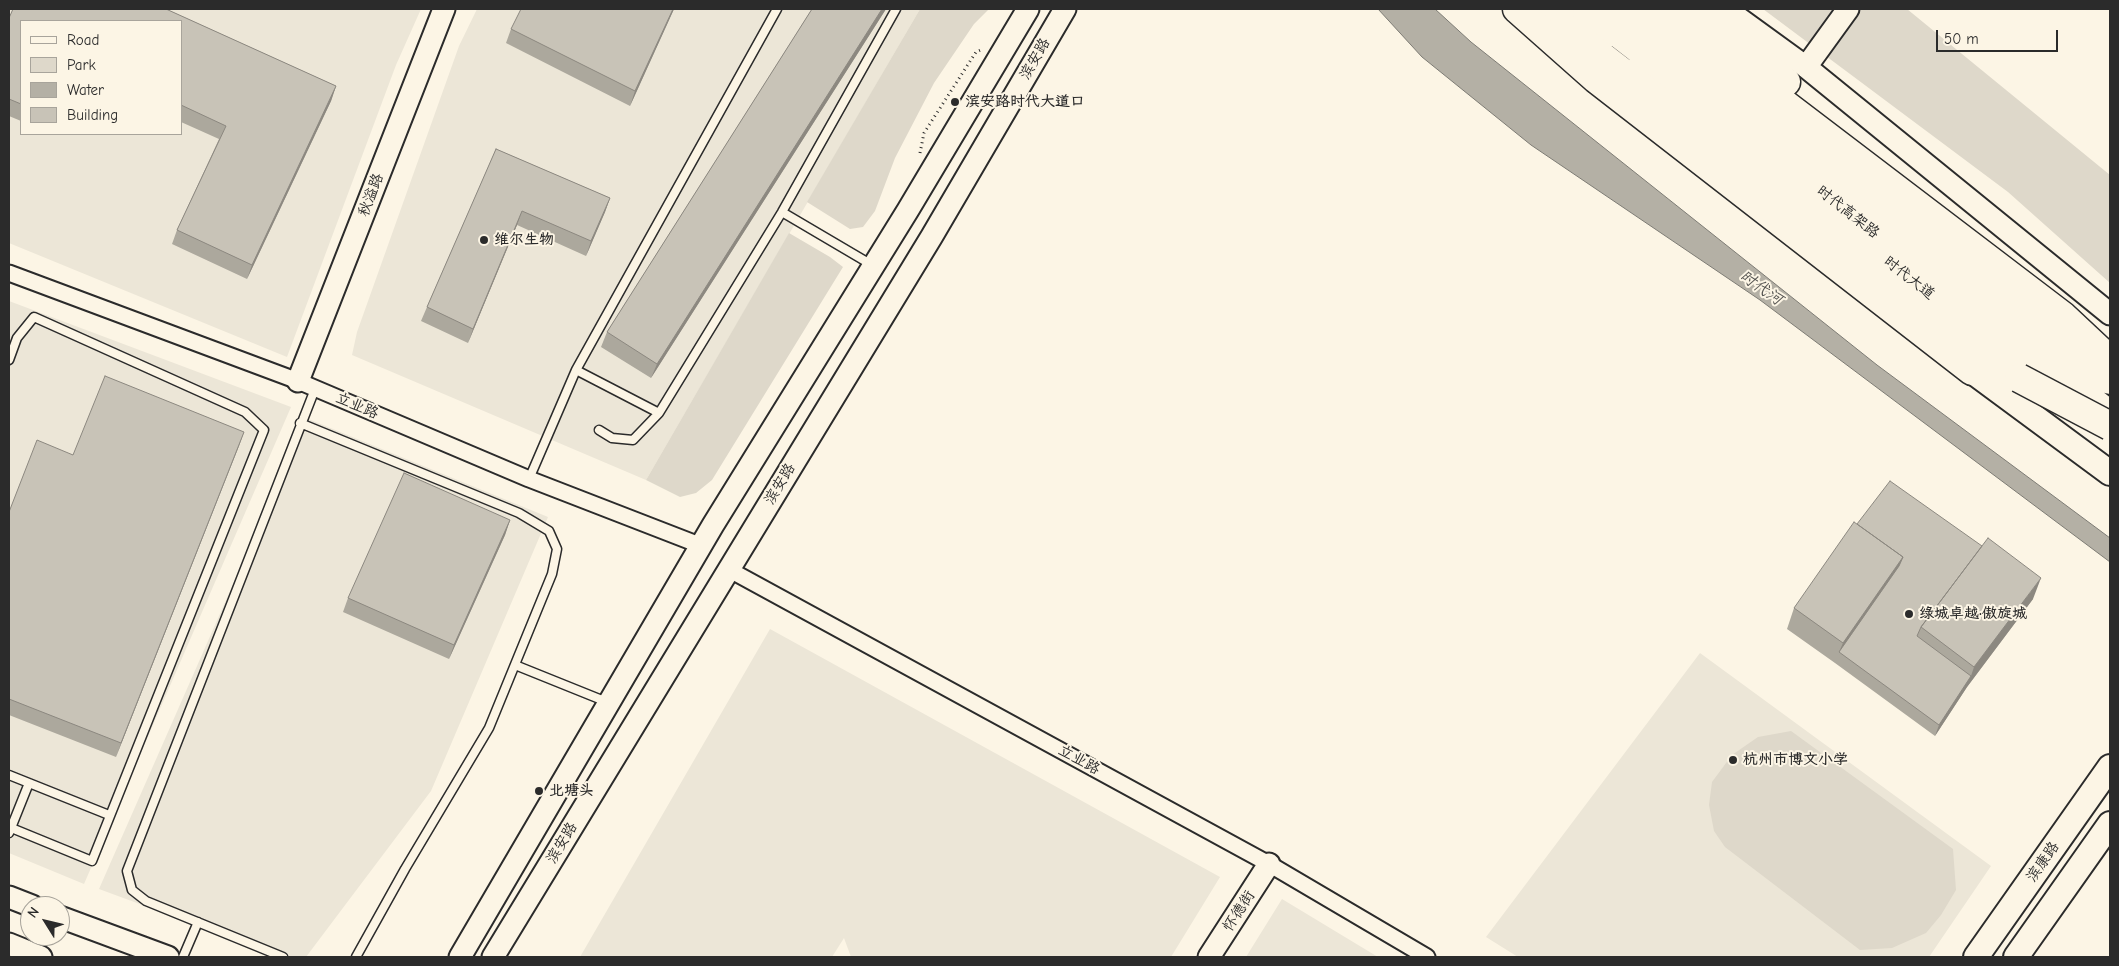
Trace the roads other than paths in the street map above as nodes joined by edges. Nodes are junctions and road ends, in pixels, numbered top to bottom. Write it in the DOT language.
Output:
graph roads {
  1 [pos="444,9"];
  2 [pos="777,9"];
  3 [pos="896,9"];
  4 [pos="1028,9"];
  5 [pos="1064,9"];
  6 [pos="1517,9"];
  7 [pos="1543,9"];
  8 [pos="1586,9"];
  9 [pos="1622,9"];
  10 [pos="1641,9"];
  11 [pos="1660,9"];
  12 [pos="1695,9"];
  13 [pos="1726,9"];
  14 [pos="1848,9"];
  15 [pos="1565,18"];
  16 [pos="1806,66"];
  17 [pos="782,212"];
  18 [pos="1983,239"];
  19 [pos="873,266"];
  20 [pos="9,273"];
  21 [pos="2110,314"];
  22 [pos="2110,344"];
  23 [pos="9,360"];
  24 [pos="2110,360"];
  25 [pos="2110,367"];
  26 [pos="576,370"];
  27 [pos="1972,371"];
  28 [pos="2110,380"];
  29 [pos="306,385"];
  30 [pos="660,413"];
  31 [pos="2110,415"];
  32 [pos="300,423"];
  33 [pos="2110,426"];
  34 [pos="599,430"];
  35 [pos="2110,436"];
  36 [pos="2110,473"];
  37 [pos="529,479"];
  38 [pos="702,546"];
  39 [pos="728,569"];
  40 [pos="514,665"];
  41 [pos="609,703"];
  42 [pos="2110,767"];
  43 [pos="9,775"];
  44 [pos="29,783"];
  45 [pos="109,815"];
  46 [pos="2110,824"];
  47 [pos="10,829"];
  48 [pos="1269,864"];
  49 [pos="70,921"];
  50 [pos="198,922"];
  51 [pos="9,944"];
  52 [pos="41,957"];
  53 [pos="168,957"];
  54 [pos="183,957"];
  55 [pos="282,957"];
  56 [pos="356,957"];
  57 [pos="460,957"];
  58 [pos="493,957"];
  59 [pos="1210,957"];
  60 [pos="1427,957"];
  61 [pos="1976,957"];
  62 [pos="2016,957"];
  1 -- 29 [label="main road, 秋溢路"];
  2 -- 26 [label="lane"];
  3 -- 17 [label="lane"];
  4 -- 19 [label="main road, 滨安路"];
  5 -- 39 [label="main road, 滨安路"];
  6 -- 27 [label="highway"];
  7 -- 15 [label="main road, 时代大道"];
  8 -- 31 [label="highway, 时代高架路"];
  9 -- 28 [label="highway, 时代高架路"];
  10 -- 25 [label="main road"];
  11 -- 24 [label="highway"];
  12 -- 18 [label="highway"];
  13 -- 16 [label="main road"];
  14 -- 16 [label="main road"];
  15 -- 33 [label="highway, bridge"];
  15 -- 35 [label="main road, 时代大道"];
  16 -- 21 [label="main road"];
  17 -- 19 [label="lane"];
  17 -- 30 [label="lane"];
  18 -- 22 [label="main road"];
  19 -- 38 [label="main road, 滨安路"];
  20 -- 29 [label="street, 立业路"];
  23 -- 45 [label="lane"];
  26 -- 30 [label="lane"];
  26 -- 37 [label="lane"];
  27 -- 36 [label="main road"];
  29 -- 32 [label="lane"];
  29 -- 37 [label="street, 立业路"];
  30 -- 34 [label="lane"];
  32 -- 40 [label="lane"];
  32 -- 50 [label="lane"];
  37 -- 38 [label="street, 立业路"];
  38 -- 41 [label="main road, 滨安路"];
  39 -- 48 [label="street, 立业路"];
  39 -- 58 [label="main road, 滨安路"];
  40 -- 41 [label="lane"];
  40 -- 56 [label="lane"];
  41 -- 57 [label="main road, 滨安路"];
  42 -- 61 [label="main road, 滨康路"];
  43 -- 44 [label="lane"];
  44 -- 45 [label="lane"];
  44 -- 47 [label="lane"];
  45 -- 47 [label="lane"];
  46 -- 62 [label="main road"];
  48 -- 59 [label="main road, 怀德街"];
  48 -- 60 [label="street, 立业路"];
  49 -- 53 [label="main road"];
  50 -- 54 [label="lane"];
  50 -- 55 [label="lane"];
  51 -- 52 [label="main road"];
}
